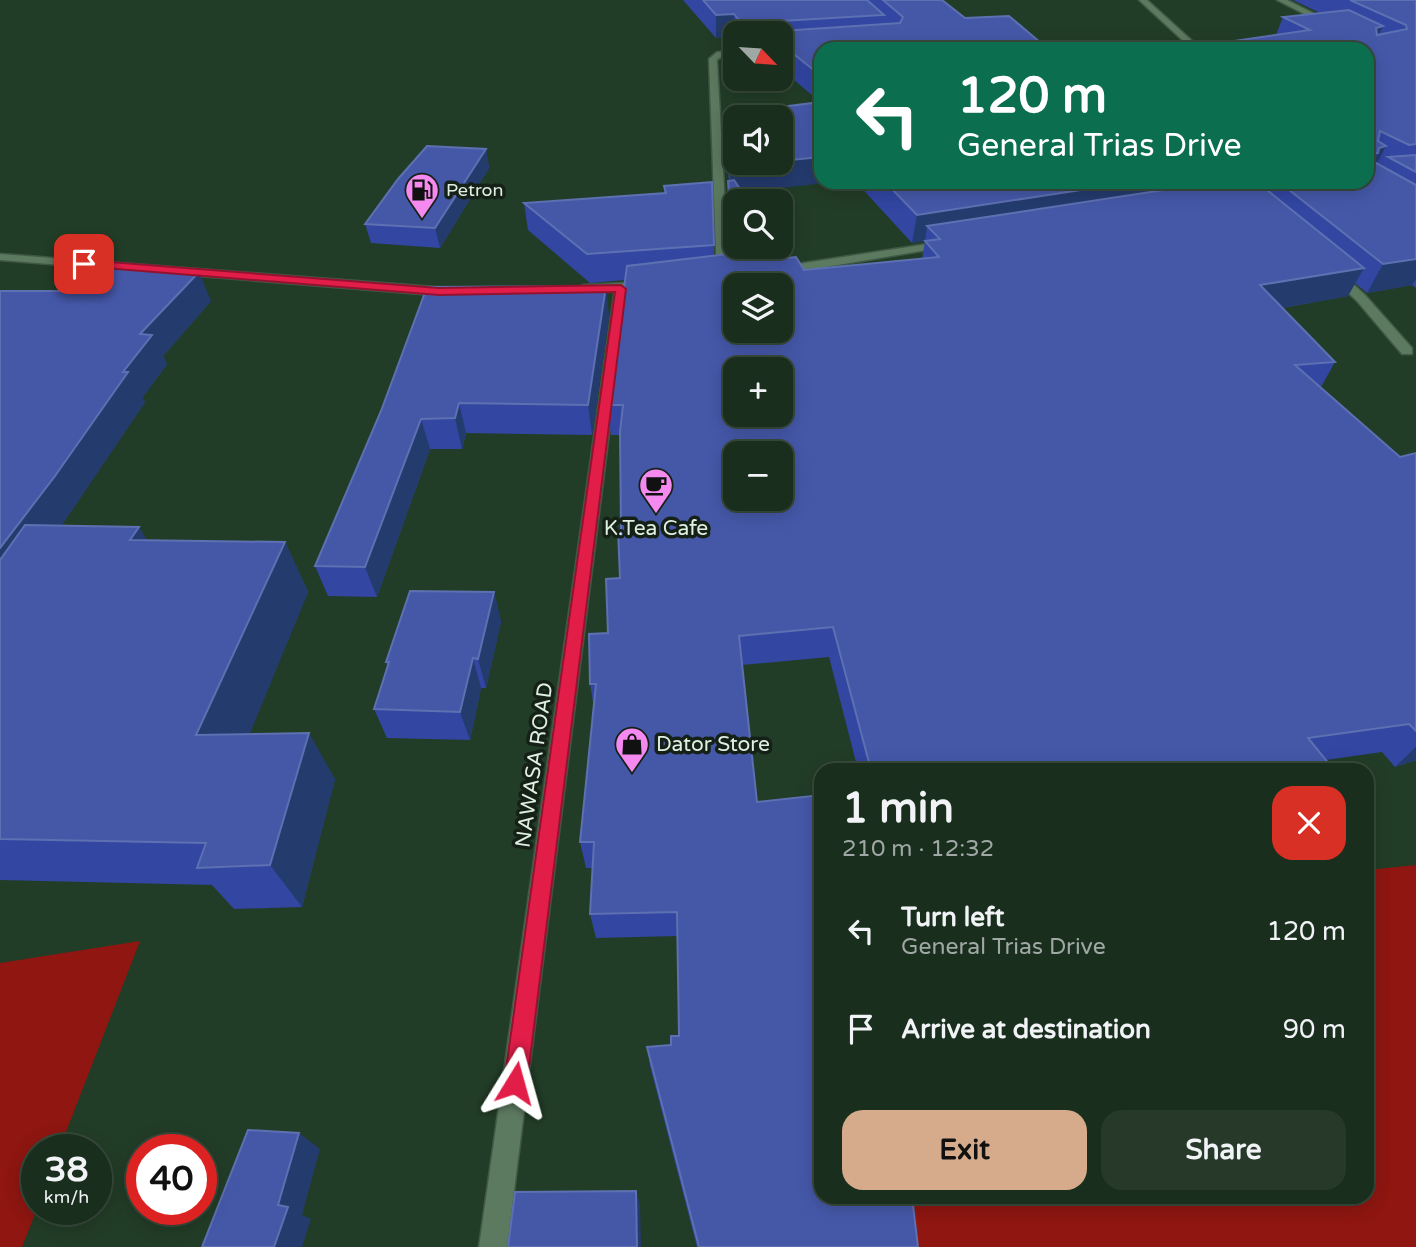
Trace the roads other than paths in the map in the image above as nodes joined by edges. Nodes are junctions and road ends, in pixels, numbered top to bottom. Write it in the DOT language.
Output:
graph roads {
  1 [pos="1143,0"];
  2 [pos="1281,0"];
  3 [pos="1341,28"];
  4 [pos="1189,42"];
  5 [pos="723,54"];
  6 [pos="955,243"];
  7 [pos="0,257"];
  8 [pos="1328,269"];
  9 [pos="764,273"];
  10 [pos="723,279"];
  11 [pos="710,281"];
  12 [pos="659,285"];
  13 [pos="621,289"];
  14 [pos="565,290"];
  15 [pos="467,291"];
  16 [pos="1407,351"];
  17 [pos="494,1247"];
  1 -- 4 [label="street"];
  2 -- 3 [label="street"];
  5 -- 10 [label="street"];
  6 -- 9 [label="street"];
  7 -- 15 [label="street"];
  8 -- 16 [label="street"];
  10 -- 11 [label="street"];
  12 -- 13 [label="street"];
  13 -- 14 [label="street"];
  13 -- 17 [label="street, NAWASA ROAD"];
}
